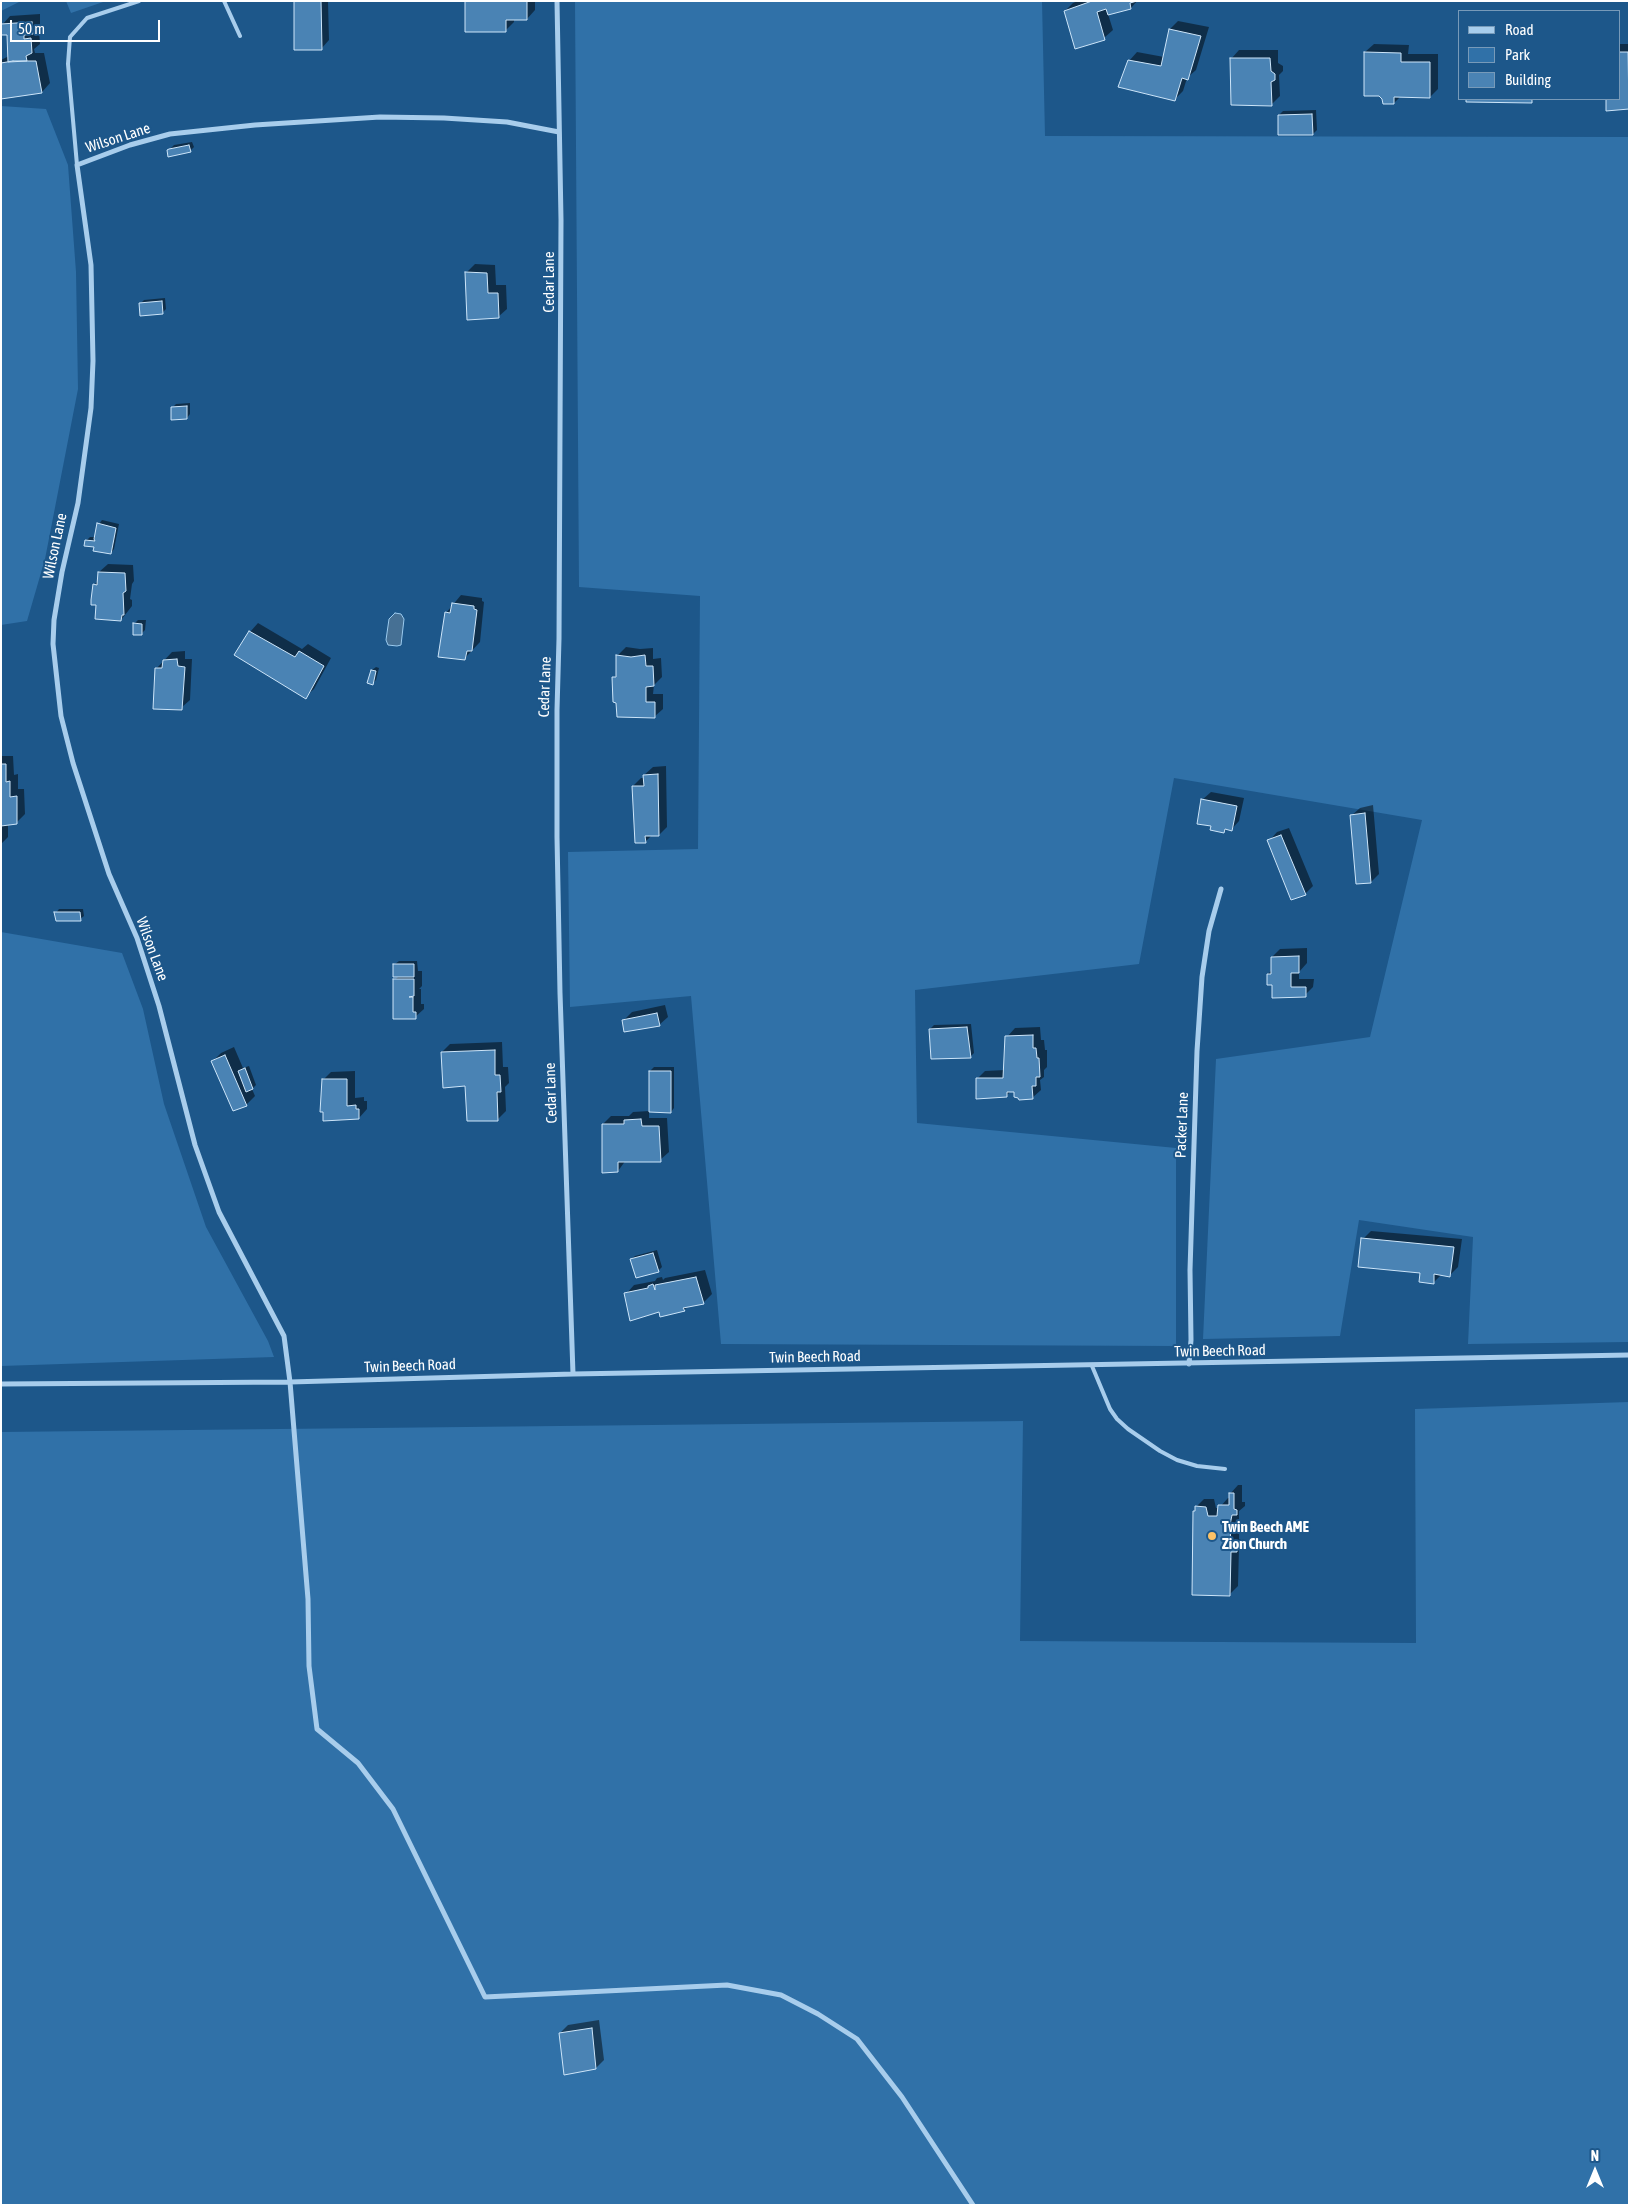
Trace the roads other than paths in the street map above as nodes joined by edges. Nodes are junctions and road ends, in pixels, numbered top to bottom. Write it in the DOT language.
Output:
graph roads {
  1 [pos="139,1"];
  2 [pos="224,1"];
  3 [pos="557,1"];
  4 [pos="240,36"];
  5 [pos="559,132"];
  6 [pos="77,165"];
  7 [pos="1221,889"];
  8 [pos="1629,1355"];
  9 [pos="1189,1364"];
  10 [pos="1092,1366"];
  11 [pos="573,1374"];
  12 [pos="290,1382"];
  13 [pos="1,1384"];
  14 [pos="1225,1469"];
  15 [pos="973,2205"];
  1 -- 6 [label="lane"];
  2 -- 4 [label="lane"];
  3 -- 5 [label="street, Cedar Lane"];
  5 -- 6 [label="street, Wilson Lane"];
  5 -- 11 [label="street, Cedar Lane"];
  6 -- 12 [label="street, Wilson Lane"];
  7 -- 9 [label="street, Packer Lane"];
  8 -- 9 [label="street, Twin Beech Road"];
  9 -- 10 [label="street, Twin Beech Road"];
  10 -- 11 [label="street, Twin Beech Road"];
  10 -- 14 [label="lane"];
  11 -- 12 [label="street, Twin Beech Road"];
  12 -- 13 [label="street, Twin Beech Road"];
  12 -- 15 [label="street, Wilson Lane"];
}
